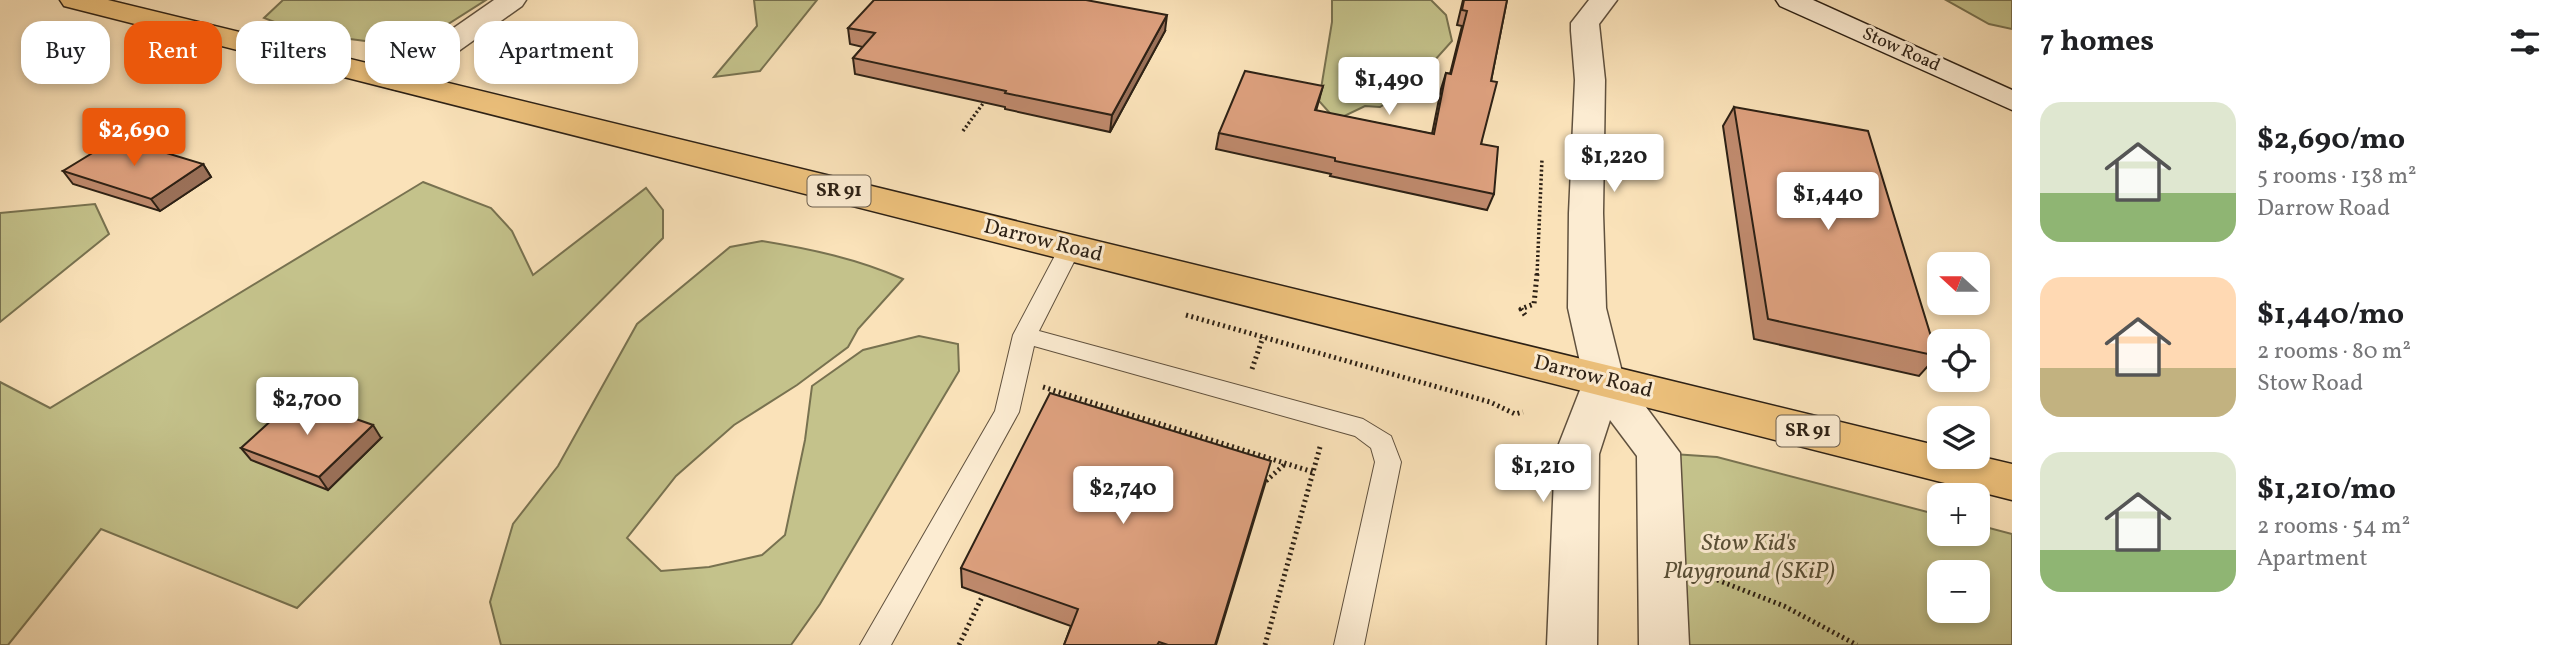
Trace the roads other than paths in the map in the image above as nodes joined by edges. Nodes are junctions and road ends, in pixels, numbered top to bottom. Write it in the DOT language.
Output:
graph roads {
  1 [pos="74,0"];
  2 [pos="512,0"];
  3 [pos="1603,0"];
  4 [pos="1790,0"];
  5 [pos="460,37"];
  6 [pos="365,73"];
  7 [pos="409,84"];
  8 [pos="2012,101"];
  9 [pos="1070,248"];
  10 [pos="1025,335"];
  11 [pos="1604,380"];
  12 [pos="2012,482"];
  13 [pos="875,645"];
  14 [pos="1349,645"];
  15 [pos="1572,645"];
  16 [pos="1664,645"];
  1 -- 6 [label="main road, Darrow Road / SR 91"];
  2 -- 5 [label="street"];
  3 -- 11 [label="street"];
  4 -- 8 [label="street, Stow Road"];
  7 -- 9 [label="main road, Darrow Road / SR 91"];
  9 -- 10 [label="lane"];
  9 -- 11 [label="main road, Darrow Road / SR 91"];
  10 -- 13 [label="lane"];
  10 -- 14 [label="lane"];
  11 -- 12 [label="main road, Darrow Road / SR 91"];
  11 -- 15 [label="street"];
  11 -- 16 [label="street"];
}
